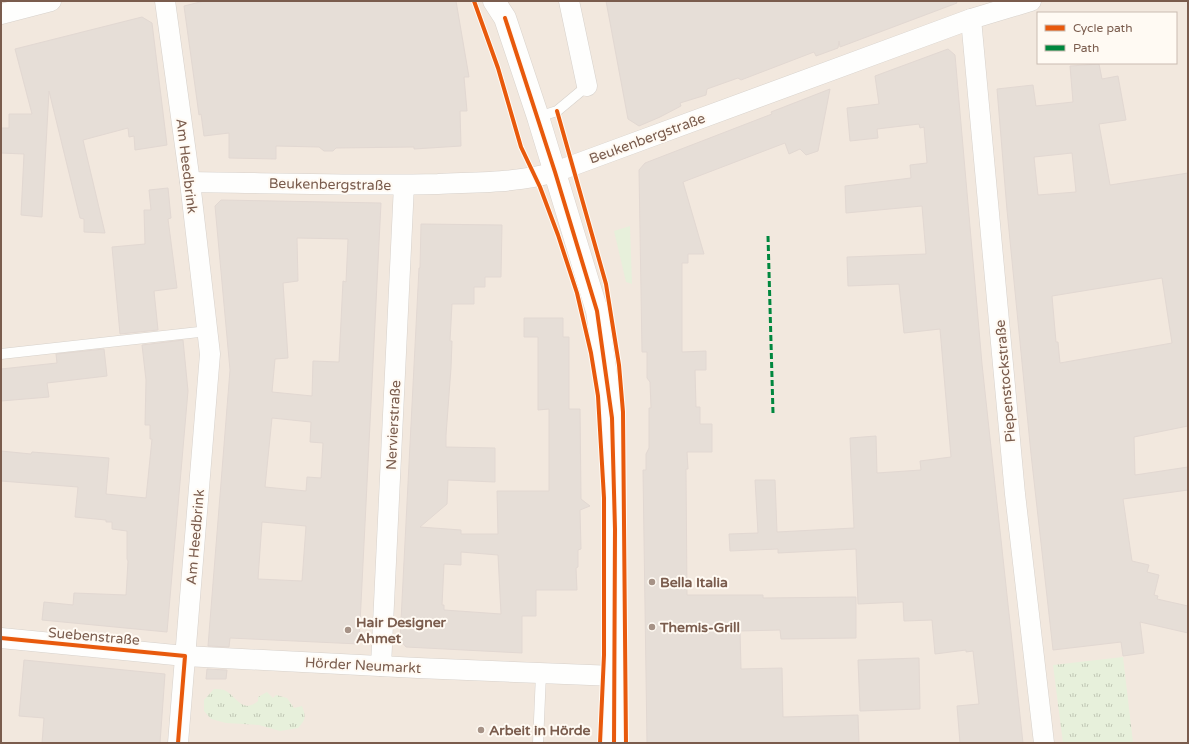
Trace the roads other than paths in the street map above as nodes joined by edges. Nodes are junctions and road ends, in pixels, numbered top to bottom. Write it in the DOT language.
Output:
graph roads {
  1 [pos="48,1"];
  2 [pos="165,1"];
  3 [pos="569,1"];
  4 [pos="982,1"];
  5 [pos="1031,1"];
  6 [pos="501,7"];
  7 [pos="1,14"];
  8 [pos="971,19"];
  9 [pos="587,86"];
  10 [pos="538,117"];
  11 [pos="556,172"];
  12 [pos="190,182"];
  13 [pos="404,185"];
  14 [pos="208,331"];
  15 [pos="1,354"];
  16 [pos="1,638"];
  17 [pos="185,656"];
  18 [pos="381,666"];
  19 [pos="541,674"];
  20 [pos="615,676"];
  21 [pos="178,743"];
  22 [pos="538,743"];
  23 [pos="614,743"];
  24 [pos="1044,743"];
  1 -- 7 [label="street"];
  2 -- 12 [label="street, Am Heedbrink"];
  3 -- 9 [label="street"];
  4 -- 8 [label="street"];
  5 -- 8 [label="street, Beukenbergstraße"];
  6 -- 10 [label="main road"];
  8 -- 11 [label="street, Beukenbergstraße"];
  8 -- 24 [label="street, Piepenstockstraße"];
  9 -- 10 [label="lane"];
  10 -- 11 [label="main road"];
  11 -- 13 [label="street, Beukenbergstraße"];
  11 -- 20 [label="main road"];
  12 -- 13 [label="street, Beukenbergstraße"];
  12 -- 14 [label="street, Am Heedbrink"];
  13 -- 18 [label="street, Nervierstraße"];
  14 -- 15 [label="lane"];
  14 -- 17 [label="street, Am Heedbrink"];
  16 -- 17 [label="street, Suebenstraße"];
  17 -- 18 [label="street, Hörder Neumarkt"];
  17 -- 21 [label="street, Am Heedbrink"];
  18 -- 19 [label="street, Hörder Neumarkt"];
  19 -- 20 [label="street, Hörder Neumarkt"];
  19 -- 22 [label="lane"];
  20 -- 23 [label="main road"];
}
